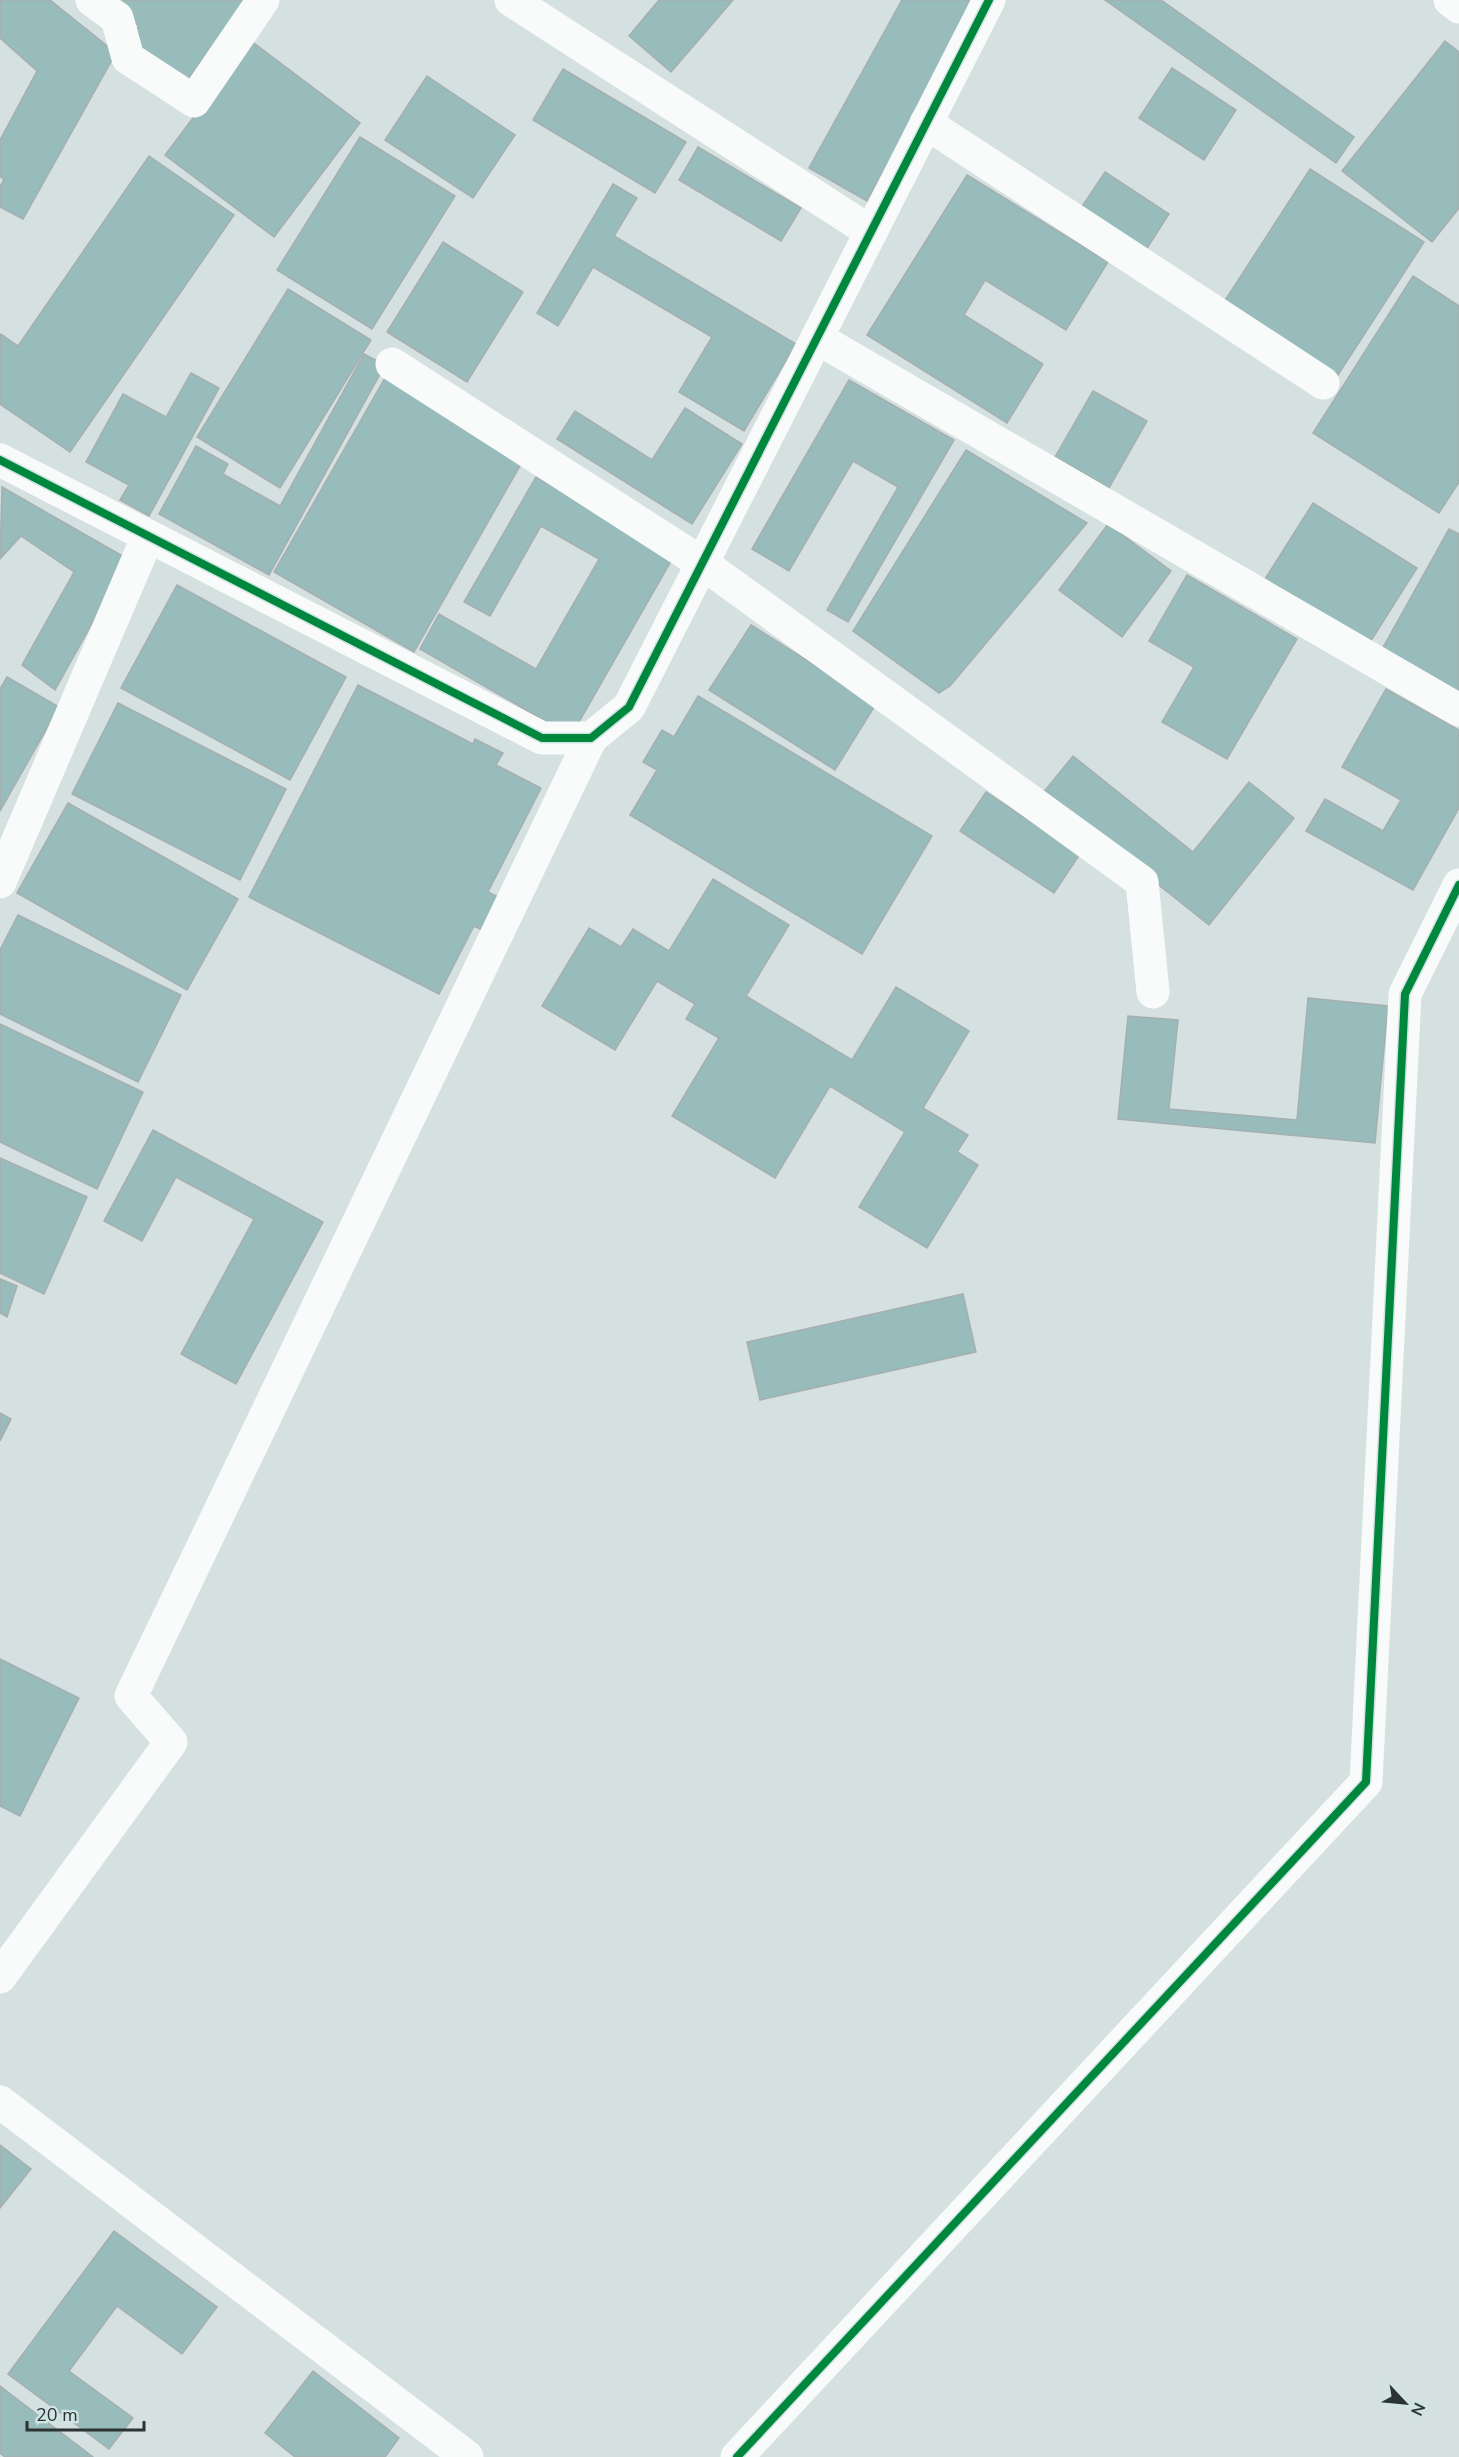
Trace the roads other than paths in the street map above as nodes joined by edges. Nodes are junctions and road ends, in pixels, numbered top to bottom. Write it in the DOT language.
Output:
graph roads {
  1 [pos="92,0"];
  2 [pos="263,0"];
  3 [pos="511,0"];
  4 [pos="989,0"];
  5 [pos="1450,0"];
  6 [pos="1459,8"];
  7 [pos="926,123"];
  8 [pos="871,232"];
  9 [pos="817,338"];
  10 [pos="392,364"];
  11 [pos="1323,383"];
  12 [pos="0,460"];
  13 [pos="148,536"];
  14 [pos="702,563"];
  15 [pos="1459,710"];
  16 [pos="591,738"];
  17 [pos="0,882"];
  18 [pos="1459,885"];
  19 [pos="1154,992"];
  20 [pos="0,1977"];
  21 [pos="0,2102"];
  22 [pos="467,2457"];
  23 [pos="737,2457"];
  1 -- 2 [label="street"];
  3 -- 8 [label="street"];
  4 -- 7 [label="street"];
  5 -- 6 [label="street"];
  7 -- 8 [label="street"];
  7 -- 11 [label="street"];
  8 -- 9 [label="street"];
  9 -- 14 [label="street"];
  9 -- 15 [label="street"];
  10 -- 14 [label="street"];
  12 -- 13 [label="street"];
  13 -- 16 [label="street"];
  13 -- 17 [label="street"];
  14 -- 16 [label="street"];
  14 -- 19 [label="street"];
  16 -- 20 [label="street"];
  18 -- 23 [label="street"];
  21 -- 22 [label="street"];
}
